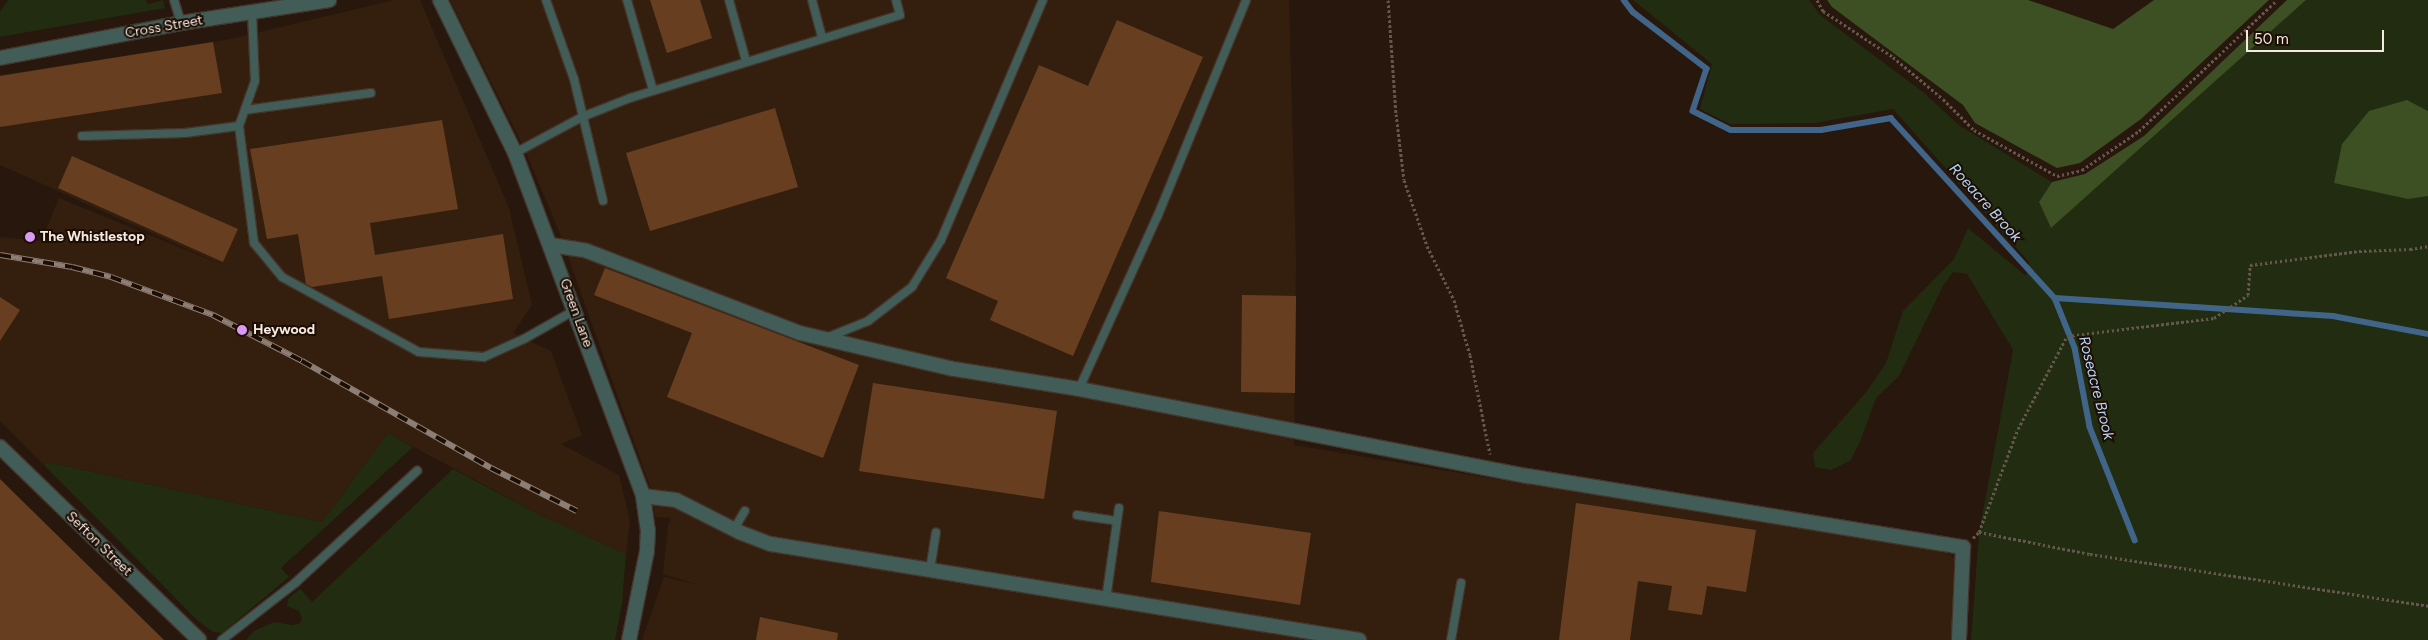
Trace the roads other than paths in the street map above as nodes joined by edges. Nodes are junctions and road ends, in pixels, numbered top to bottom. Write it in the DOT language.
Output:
graph roads {
  1 [pos="174,0"];
  2 [pos="324,0"];
  3 [pos="440,0"];
  4 [pos="546,0"];
  5 [pos="627,0"];
  6 [pos="729,0"];
  7 [pos="812,0"];
  8 [pos="896,0"];
  9 [pos="1044,0"];
  10 [pos="1246,0"];
  11 [pos="252,13"];
  12 [pos="181,23"];
  13 [pos="822,38"];
  14 [pos="0,58"];
  15 [pos="746,61"];
  16 [pos="653,90"];
  17 [pos="371,93"];
  18 [pos="244,110"];
  19 [pos="582,117"];
  20 [pos="239,126"];
  21 [pos="82,136"];
  22 [pos="515,153"];
  23 [pos="603,201"];
  24 [pos="551,246"];
  25 [pos="575,310"];
  26 [pos="824,338"];
  27 [pos="1079,389"];
  28 [pos="0,448"];
  29 [pos="416,471"];
  30 [pos="643,496"];
  31 [pos="1119,508"];
  32 [pos="745,511"];
  33 [pos="1077,515"];
  34 [pos="1117,521"];
  35 [pos="734,529"];
  36 [pos="936,532"];
  37 [pos="930,570"];
  38 [pos="1462,583"];
  39 [pos="1106,599"];
  40 [pos="199,640"];
  41 [pos="222,640"];
  42 [pos="629,640"];
  43 [pos="1359,640"];
  44 [pos="1452,640"];
  45 [pos="1959,640"];
  1 -- 12 [label="lane"];
  2 -- 11 [label="street, Cross Street"];
  3 -- 22 [label="street, Green Lane"];
  4 -- 19 [label="lane"];
  5 -- 16 [label="lane"];
  6 -- 15 [label="lane"];
  7 -- 13 [label="lane"];
  8 -- 13 [label="lane"];
  9 -- 26 [label="lane"];
  10 -- 27 [label="lane"];
  11 -- 12 [label="street, Cross Street"];
  11 -- 18 [label="lane"];
  12 -- 14 [label="street, Cross Street"];
  13 -- 15 [label="lane"];
  15 -- 16 [label="lane"];
  16 -- 19 [label="lane"];
  17 -- 18 [label="lane"];
  18 -- 20 [label="lane"];
  19 -- 22 [label="lane"];
  19 -- 23 [label="lane"];
  20 -- 21 [label="lane"];
  20 -- 25 [label="lane"];
  22 -- 24 [label="street, Green Lane"];
  24 -- 25 [label="street, Green Lane"];
  24 -- 26 [label="street"];
  25 -- 30 [label="street, Green Lane"];
  26 -- 27 [label="street"];
  27 -- 45 [label="street"];
  28 -- 40 [label="street, Sefton Street"];
  29 -- 41 [label="lane"];
  30 -- 35 [label="street"];
  30 -- 42 [label="street, Green Lane"];
  31 -- 34 [label="lane"];
  32 -- 35 [label="lane"];
  33 -- 34 [label="lane"];
  34 -- 39 [label="lane"];
  35 -- 37 [label="street"];
  36 -- 37 [label="lane"];
  37 -- 39 [label="street"];
  38 -- 44 [label="lane"];
  39 -- 43 [label="street"];
}
